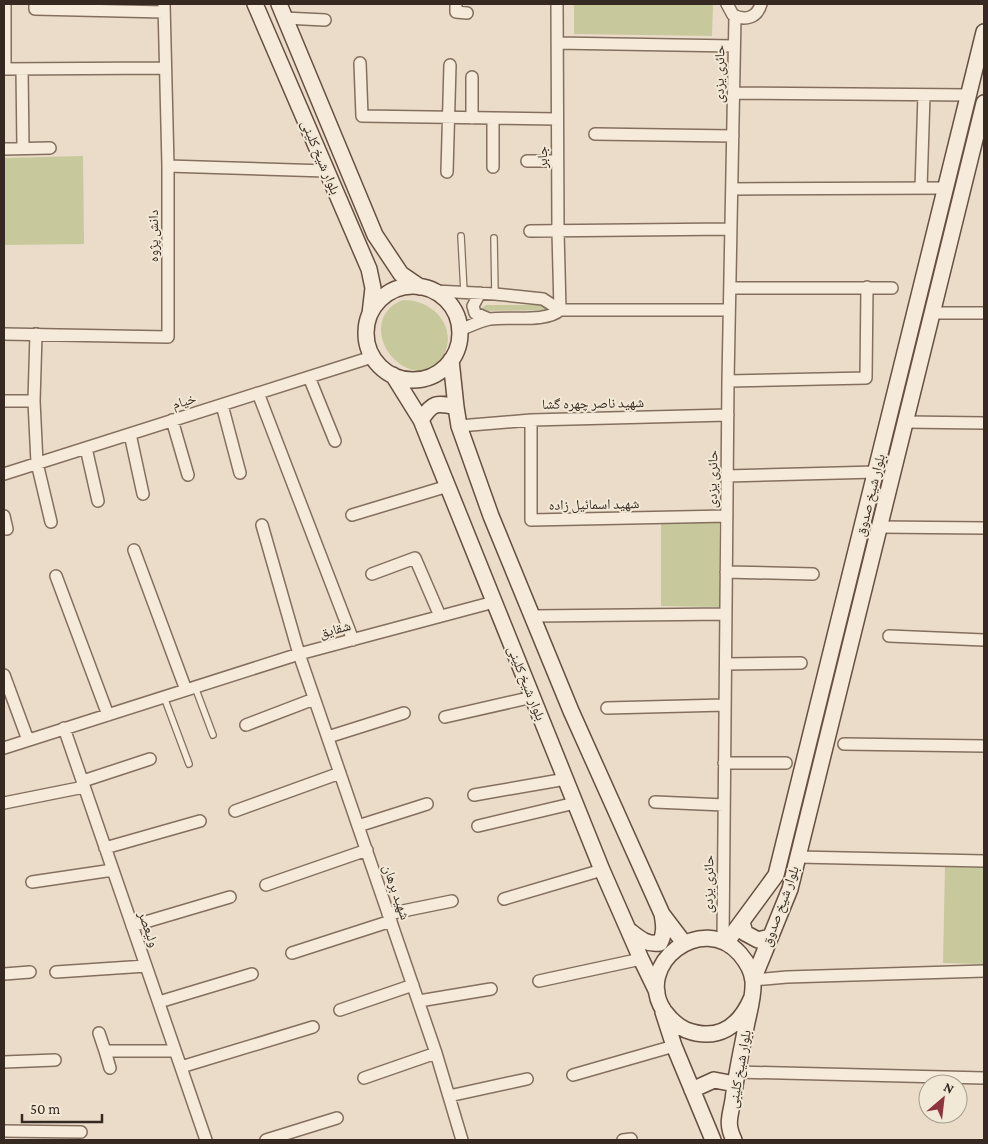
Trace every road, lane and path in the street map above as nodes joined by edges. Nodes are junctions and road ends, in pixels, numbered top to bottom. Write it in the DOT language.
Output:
graph roads {
  1 [pos="5,4"];
  2 [pos="35,4"];
  3 [pos="255,4"];
  4 [pos="456,4"];
  5 [pos="557,4"];
  6 [pos="728,4"];
  7 [pos="761,4"];
  8 [pos="130,7"];
  9 [pos="164,8"];
  10 [pos="282,11"];
  11 [pos="467,13"];
  12 [pos="735,16"];
  13 [pos="325,20"];
  14 [pos="984,32"];
  15 [pos="557,43"];
  16 [pos="734,46"];
  17 [pos="360,63"];
  18 [pos="450,65"];
  19 [pos="166,68"];
  20 [pos="4,69"];
  21 [pos="22,69"];
  22 [pos="472,77"];
  23 [pos="734,93"];
  24 [pos="924,95"];
  25 [pos="969,95"];
  26 [pos="984,106"];
  27 [pos="449,118"];
  28 [pos="472,118"];
  29 [pos="493,118"];
  30 [pos="557,119"];
  31 [pos="595,134"];
  32 [pos="733,136"];
  33 [pos="23,148"];
  34 [pos="50,148"];
  35 [pos="4,149"];
  36 [pos="528,161"];
  37 [pos="557,161"];
  38 [pos="168,166"];
  39 [pos="347,167"];
  40 [pos="493,167"];
  41 [pos="326,171"];
  42 [pos="447,172"];
  43 [pos="921,188"];
  44 [pos="946,188"];
  45 [pos="732,189"];
  46 [pos="731,229"];
  47 [pos="530,231"];
  48 [pos="558,231"];
  49 [pos="461,236"];
  50 [pos="494,238"];
  51 [pos="420,287"];
  52 [pos="867,287"];
  53 [pos="730,288"];
  54 [pos="892,288"];
  55 [pos="435,292"];
  56 [pos="464,292"];
  57 [pos="480,293"];
  58 [pos="495,294"];
  59 [pos="560,310"];
  60 [pos="729,310"];
  61 [pos="932,313"];
  62 [pos="984,313"];
  63 [pos="370,314"];
  64 [pos="489,319"];
  65 [pos="460,330"];
  66 [pos="4,334"];
  67 [pos="36,334"];
  68 [pos="372,357"];
  69 [pos="452,360"];
  70 [pos="392,376"];
  71 [pos="309,378"];
  72 [pos="728,381"];
  73 [pos="258,393"];
  74 [pos="4,401"];
  75 [pos="34,401"];
  76 [pos="222,405"];
  77 [pos="456,407"];
  78 [pos="728,415"];
  79 [pos="172,420"];
  80 [pos="421,420"];
  81 [pos="531,420"];
  82 [pos="905,422"];
  83 [pos="984,423"];
  84 [pos="459,426"];
  85 [pos="130,434"];
  86 [pos="335,441"];
  87 [pos="86,448"];
  88 [pos="37,463"];
  89 [pos="876,472"];
  90 [pos="240,473"];
  91 [pos="4,474"];
  92 [pos="188,475"];
  93 [pos="727,476"];
  94 [pos="448,486"];
  95 [pos="143,494"];
  96 [pos="98,501"];
  97 [pos="352,515"];
  98 [pos="4,516"];
  99 [pos="727,516"];
  100 [pos="51,522"];
  101 [pos="262,525"];
  102 [pos="879,527"];
  103 [pos="984,528"];
  104 [pos="7,529"];
  105 [pos="134,550"];
  106 [pos="726,572"];
  107 [pos="372,574"];
  108 [pos="813,574"];
  109 [pos="56,576"];
  110 [pos="494,602"];
  111 [pos="726,614"];
  112 [pos="440,616"];
  113 [pos="533,616"];
  114 [pos="889,636"];
  115 [pos="352,640"];
  116 [pos="984,640"];
  117 [pos="299,654"];
  118 [pos="801,663"];
  119 [pos="726,664"];
  120 [pos="4,675"];
  121 [pos="191,688"];
  122 [pos="164,697"];
  123 [pos="533,697"];
  124 [pos="314,699"];
  125 [pos="725,705"];
  126 [pos="607,708"];
  127 [pos="404,713"];
  128 [pos="108,715"];
  129 [pos="445,717"];
  130 [pos="246,725"];
  131 [pos="64,728"];
  132 [pos="213,735"];
  133 [pos="328,737"];
  134 [pos="28,740"];
  135 [pos="844,744"];
  136 [pos="984,746"];
  137 [pos="4,748"];
  138 [pos="150,759"];
  139 [pos="724,762"];
  140 [pos="189,764"];
  141 [pos="786,764"];
  142 [pos="340,773"];
  143 [pos="566,779"];
  144 [pos="83,784"];
  145 [pos="474,795"];
  146 [pos="655,802"];
  147 [pos="4,803"];
  148 [pos="575,803"];
  149 [pos="427,804"];
  150 [pos="724,804"];
  151 [pos="235,811"];
  152 [pos="200,821"];
  153 [pos="358,826"];
  154 [pos="478,826"];
  155 [pos="105,848"];
  156 [pos="367,850"];
  157 [pos="798,857"];
  158 [pos="984,861"];
  159 [pos="113,870"];
  160 [pos="602,870"];
  161 [pos="32,882"];
  162 [pos="266,885"];
  163 [pos="230,897"];
  164 [pos="504,899"];
  165 [pos="452,901"];
  166 [pos="662,914"];
  167 [pos="390,918"];
  168 [pos="742,922"];
  169 [pos="132,926"];
  170 [pos="630,931"];
  171 [pos="770,937"];
  172 [pos="724,942"];
  173 [pos="684,943"];
  174 [pos="292,953"];
  175 [pos="641,958"];
  176 [pos="146,966"];
  177 [pos="984,971"];
  178 [pos="30,972"];
  179 [pos="56,972"];
  180 [pos="4,974"];
  181 [pos="252,974"];
  182 [pos="753,980"];
  183 [pos="539,981"];
  184 [pos="413,985"];
  185 [pos="490,989"];
  186 [pos="752,997"];
  187 [pos="659,999"];
  188 [pos="418,1001"];
  189 [pos="159,1002"];
  190 [pos="340,1010"];
  191 [pos="313,1027"];
  192 [pos="98,1033"];
  193 [pos="674,1046"];
  194 [pos="175,1050"];
  195 [pos="105,1051"];
  196 [pos="436,1053"];
  197 [pos="54,1060"];
  198 [pos="4,1062"];
  199 [pos="181,1067"];
  200 [pos="110,1068"];
  201 [pos="573,1074"];
  202 [pos="364,1078"];
  203 [pos="736,1078"];
  204 [pos="984,1078"];
  205 [pos="527,1079"];
  206 [pos="692,1090"];
  207 [pos="449,1096"];
  208 [pos="337,1118"];
  209 [pos="4,1132"];
  210 [pos="81,1132"];
  211 [pos="206,1140"];
  212 [pos="266,1140"];
  213 [pos="462,1140"];
  214 [pos="714,1140"];
  215 [pos="734,1140"];
  1 -- 20 [label="street"];
  2 -- 8 [label="street"];
  3 -- 41 [label="main road, بلوار شیخ کلینی"];
  4 -- 11 [label="street"];
  5 -- 15 [label="street, جابر"];
  6 -- 12 [label="street"];
  7 -- 12 [label="street"];
  8 -- 9 [label="street"];
  9 -- 19 [label="street, دانش پژوه"];
  10 -- 13 [label="street"];
  10 -- 39 [label="main road, بلوار شیخ کلینی"];
  12 -- 16 [label="street, حائری یزدی"];
  14 -- 25 [label="main road, بلوار شیخ صدوق"];
  15 -- 16 [label="street"];
  15 -- 30 [label="street, جابر"];
  16 -- 23 [label="street, حائری یزدی"];
  17 -- 27 [label="street"];
  18 -- 27 [label="street"];
  19 -- 21 [label="street"];
  19 -- 38 [label="street, دانش پژوه"];
  20 -- 21 [label="street"];
  21 -- 33 [label="street"];
  22 -- 28 [label="street"];
  23 -- 24 [label="street"];
  23 -- 32 [label="street, حائری یزدی"];
  24 -- 25 [label="street"];
  24 -- 43 [label="street"];
  25 -- 44 [label="main road, بلوار شیخ صدوق"];
  26 -- 61 [label="main road, بلوار شیخ صدوق"];
  27 -- 28 [label="street"];
  27 -- 42 [label="street"];
  28 -- 29 [label="street"];
  29 -- 30 [label="street"];
  29 -- 40 [label="street"];
  30 -- 37 [label="street, جابر"];
  31 -- 32 [label="street"];
  32 -- 45 [label="street, حائری یزدی"];
  33 -- 34 [label="street"];
  33 -- 35 [label="street"];
  36 -- 37 [label="street"];
  37 -- 48 [label="street, جابر"];
  38 -- 41 [label="street"];
  38 -- 67 [label="street, دانش پژوه"];
  39 -- 41 [label="main road"];
  39 -- 51 [label="main road, بلوار شیخ کلینی"];
  41 -- 63 [label="main road, بلوار شیخ کلینی"];
  43 -- 44 [label="street"];
  43 -- 45 [label="street"];
  44 -- 89 [label="main road, بلوار شیخ صدوق"];
  45 -- 46 [label="street, حائری یزدی"];
  46 -- 48 [label="street"];
  46 -- 53 [label="street, حائری یزدی"];
  47 -- 48 [label="street"];
  48 -- 59 [label="street, جابر"];
  49 -- 56 [label="lane"];
  50 -- 58 [label="lane"];
  51 -- 55 [label="main road"];
  51 -- 63 [label="main road"];
  52 -- 53 [label="street"];
  52 -- 54 [label="street"];
  52 -- 72 [label="street"];
  53 -- 60 [label="street, حائری یزدی"];
  55 -- 56 [label="street"];
  55 -- 65 [label="main road"];
  56 -- 57 [label="street"];
  57 -- 58 [label="street"];
  57 -- 64 [label="street"];
  58 -- 59 [label="street"];
  59 -- 60 [label="street"];
  59 -- 64 [label="street"];
  60 -- 72 [label="street, حائری یزدی"];
  61 -- 62 [label="street"];
  61 -- 82 [label="main road, بلوار شیخ صدوق"];
  63 -- 68 [label="main road"];
  64 -- 65 [label="street"];
  65 -- 69 [label="main road"];
  66 -- 67 [label="street"];
  67 -- 75 [label="street"];
  68 -- 70 [label="main road"];
  68 -- 71 [label="street, خیام"];
  69 -- 70 [label="main road"];
  69 -- 77 [label="main road"];
  70 -- 80 [label="main road, بلوار شیخ کلینی"];
  71 -- 73 [label="street, خیام"];
  71 -- 86 [label="street"];
  72 -- 78 [label="street, حائری یزدی"];
  73 -- 76 [label="street, خیام"];
  73 -- 115 [label="street"];
  74 -- 75 [label="street"];
  75 -- 88 [label="street"];
  76 -- 79 [label="street, خیام"];
  76 -- 90 [label="street"];
  77 -- 80 [label="main road"];
  77 -- 84 [label="main road"];
  78 -- 81 [label="street, شهید ناصر چهره گشا"];
  78 -- 93 [label="street, حائری یزدی"];
  79 -- 85 [label="street, خیام"];
  79 -- 92 [label="street"];
  80 -- 94 [label="main road, بلوار شیخ کلینی"];
  81 -- 84 [label="street, شهید ناصر چهره گشا"];
  81 -- 99 [label="street, شهید اسمائیل زاده"];
  82 -- 83 [label="street"];
  82 -- 102 [label="main road, بلوار شیخ صدوق"];
  84 -- 113 [label="main road"];
  85 -- 87 [label="street, خیام"];
  85 -- 95 [label="street"];
  87 -- 88 [label="street, خیام"];
  87 -- 96 [label="street"];
  88 -- 91 [label="street, خیام"];
  88 -- 100 [label="street"];
  89 -- 93 [label="street"];
  89 -- 168 [label="main road, بلوار شیخ صدوق"];
  93 -- 99 [label="street, حائری یزدی"];
  94 -- 97 [label="street"];
  94 -- 110 [label="main road, بلوار شیخ کلینی"];
  98 -- 104 [label="street"];
  99 -- 106 [label="street, حائری یزدی"];
  101 -- 117 [label="street, شهید برهان"];
  102 -- 103 [label="street"];
  102 -- 157 [label="main road, بلوار شیخ صدوق"];
  105 -- 121 [label="street"];
  106 -- 108 [label="street"];
  106 -- 111 [label="street, حائری یزدی"];
  107 -- 112 [label="street"];
  109 -- 128 [label="street"];
  110 -- 112 [label="street, شقایق"];
  110 -- 123 [label="main road, بلوار شیخ کلینی"];
  111 -- 113 [label="street"];
  111 -- 119 [label="street, حائری یزدی"];
  112 -- 115 [label="street, شقایق"];
  113 -- 166 [label="main road"];
  114 -- 116 [label="street"];
  115 -- 117 [label="street, شقایق"];
  117 -- 121 [label="street, شقایق"];
  117 -- 124 [label="street, شهید برهان"];
  118 -- 119 [label="street"];
  119 -- 125 [label="street, حائری یزدی"];
  120 -- 134 [label="street"];
  121 -- 122 [label="street, شقایق"];
  121 -- 132 [label="lane"];
  122 -- 128 [label="street, شقایق"];
  122 -- 140 [label="lane"];
  123 -- 129 [label="street"];
  123 -- 143 [label="main road, بلوار شیخ کلینی"];
  124 -- 130 [label="street"];
  124 -- 133 [label="street, شهید برهان"];
  125 -- 126 [label="street"];
  125 -- 139 [label="street, حائری یزدی"];
  127 -- 133 [label="street"];
  128 -- 131 [label="street, شقایق"];
  131 -- 134 [label="street, شقایق"];
  131 -- 144 [label="street, ولیعصر"];
  133 -- 142 [label="street, شهید برهان"];
  134 -- 137 [label="street, شقایق"];
  135 -- 136 [label="street"];
  138 -- 144 [label="street"];
  139 -- 141 [label="street"];
  139 -- 150 [label="street, حائری یزدی"];
  142 -- 151 [label="street"];
  142 -- 153 [label="street, شهید برهان"];
  143 -- 145 [label="street"];
  143 -- 148 [label="main road, بلوار شیخ کلینی"];
  144 -- 147 [label="street"];
  144 -- 155 [label="street, ولیعصر"];
  146 -- 150 [label="street"];
  148 -- 154 [label="street"];
  148 -- 160 [label="main road, بلوار شیخ کلینی"];
  149 -- 153 [label="street"];
  150 -- 172 [label="street, حائری یزدی"];
  152 -- 155 [label="street"];
  153 -- 156 [label="street, شهید برهان"];
  155 -- 159 [label="street, ولیعصر"];
  156 -- 162 [label="street"];
  156 -- 167 [label="street, شهید برهان"];
  157 -- 158 [label="street"];
  157 -- 171 [label="main road, بلوار شیخ صدوق"];
  159 -- 161 [label="street"];
  159 -- 169 [label="street, ولیعصر"];
  160 -- 164 [label="street"];
  160 -- 170 [label="main road, بلوار شیخ کلینی"];
  163 -- 169 [label="street"];
  165 -- 167 [label="street"];
  166 -- 170 [label="main road"];
  166 -- 173 [label="main road"];
  167 -- 174 [label="street"];
  167 -- 184 [label="street, شهید برهان"];
  168 -- 171 [label="main road"];
  168 -- 172 [label="main road, بلوار شیخ صدوق"];
  169 -- 176 [label="street, ولیعصر"];
  170 -- 175 [label="main road, بلوار شیخ کلینی"];
  171 -- 182 [label="main road, بلوار شیخ صدوق"];
  172 -- 173 [label="main road"];
  172 -- 182 [label="main road"];
  173 -- 187 [label="main road"];
  175 -- 183 [label="street"];
  175 -- 187 [label="main road, بلوار شیخ کلینی"];
  176 -- 179 [label="street"];
  176 -- 189 [label="street, ولیعصر"];
  177 -- 182 [label="street"];
  178 -- 180 [label="street"];
  181 -- 189 [label="street"];
  182 -- 186 [label="main road"];
  184 -- 188 [label="street, شهید برهان"];
  184 -- 190 [label="street"];
  185 -- 188 [label="street"];
  186 -- 187 [label="main road"];
  186 -- 203 [label="main road, بلوار شیخ کلینی"];
  187 -- 193 [label="main road, بلوار شیخ کلینی"];
  188 -- 196 [label="street, شهید برهان"];
  189 -- 194 [label="street, ولیعصر"];
  191 -- 199 [label="street"];
  192 -- 195 [label="street"];
  193 -- 201 [label="street"];
  193 -- 206 [label="main road, بلوار شیخ کلینی"];
  194 -- 195 [label="street"];
  194 -- 199 [label="street, ولیعصر"];
  195 -- 200 [label="street"];
  196 -- 202 [label="street"];
  196 -- 207 [label="street, شهید برهان"];
  197 -- 198 [label="street"];
  199 -- 211 [label="street, ولیعصر"];
  203 -- 204 [label="street"];
  203 -- 206 [label="main road"];
  203 -- 215 [label="main road, بلوار شیخ کلینی"];
  205 -- 207 [label="street"];
  206 -- 214 [label="main road, بلوار شیخ کلینی"];
  207 -- 213 [label="street, شهید برهان"];
  208 -- 212 [label="street"];
  209 -- 210 [label="street"];
}
